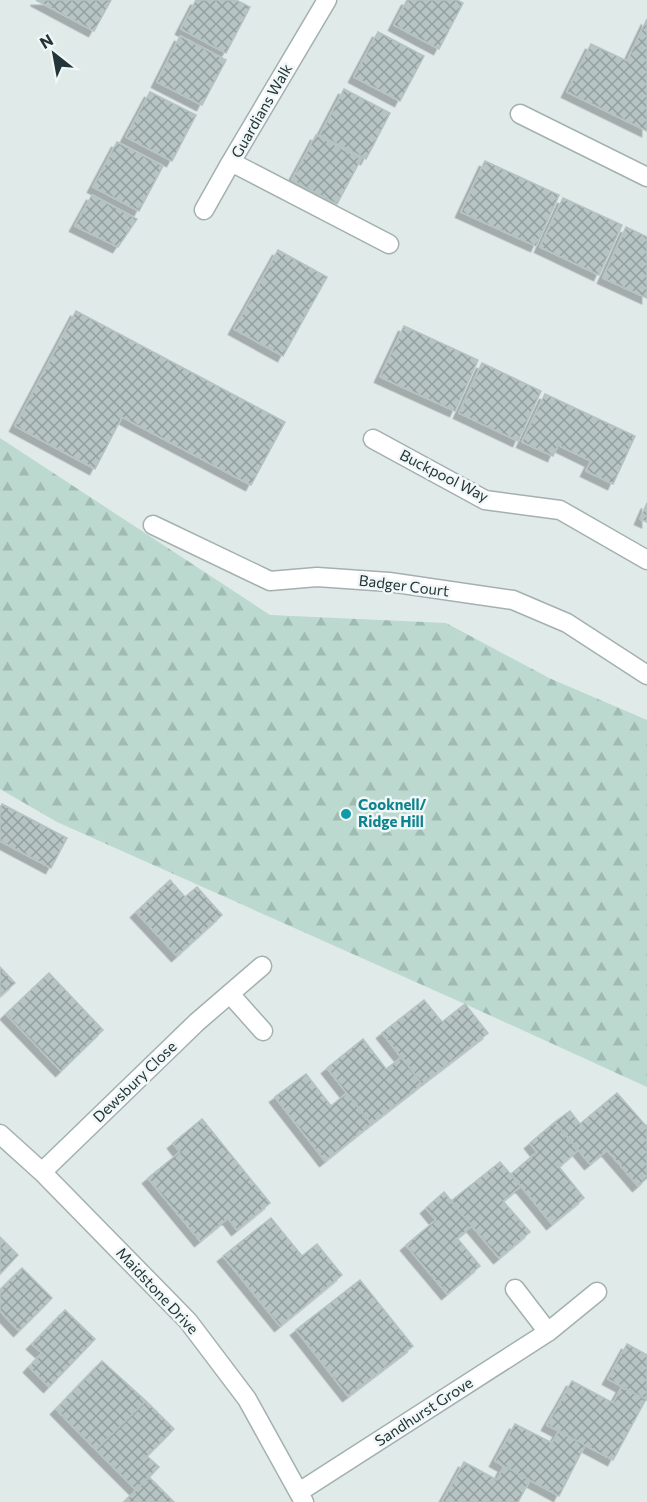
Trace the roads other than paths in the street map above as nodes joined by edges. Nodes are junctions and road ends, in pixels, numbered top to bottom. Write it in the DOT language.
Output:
graph roads {
  1 [pos="327,0"];
  2 [pos="520,114"];
  3 [pos="231,162"];
  4 [pos="647,177"];
  5 [pos="204,210"];
  6 [pos="389,244"];
  7 [pos="373,440"];
  8 [pos="153,525"];
  9 [pos="647,560"];
  10 [pos="647,675"];
  11 [pos="262,966"];
  12 [pos="230,994"];
  13 [pos="263,1031"];
  14 [pos="0,1134"];
  15 [pos="42,1172"];
  16 [pos="515,1289"];
  17 [pos="597,1292"];
  18 [pos="548,1332"];
  19 [pos="302,1497"];
  1 -- 3 [label="street, Guardians Walk"];
  2 -- 4 [label="street"];
  3 -- 5 [label="street"];
  3 -- 6 [label="street, Guardians Walk"];
  7 -- 9 [label="street, Buckpool Way"];
  8 -- 10 [label="street, Badger Court"];
  11 -- 12 [label="street, Dewsbury Close"];
  12 -- 13 [label="street"];
  12 -- 15 [label="street, Dewsbury Close"];
  14 -- 15 [label="street, Maidstone Drive"];
  15 -- 19 [label="street, Maidstone Drive"];
  16 -- 18 [label="street"];
  17 -- 18 [label="street, Sandhurst Grove"];
  18 -- 19 [label="street, Sandhurst Grove"];
}
